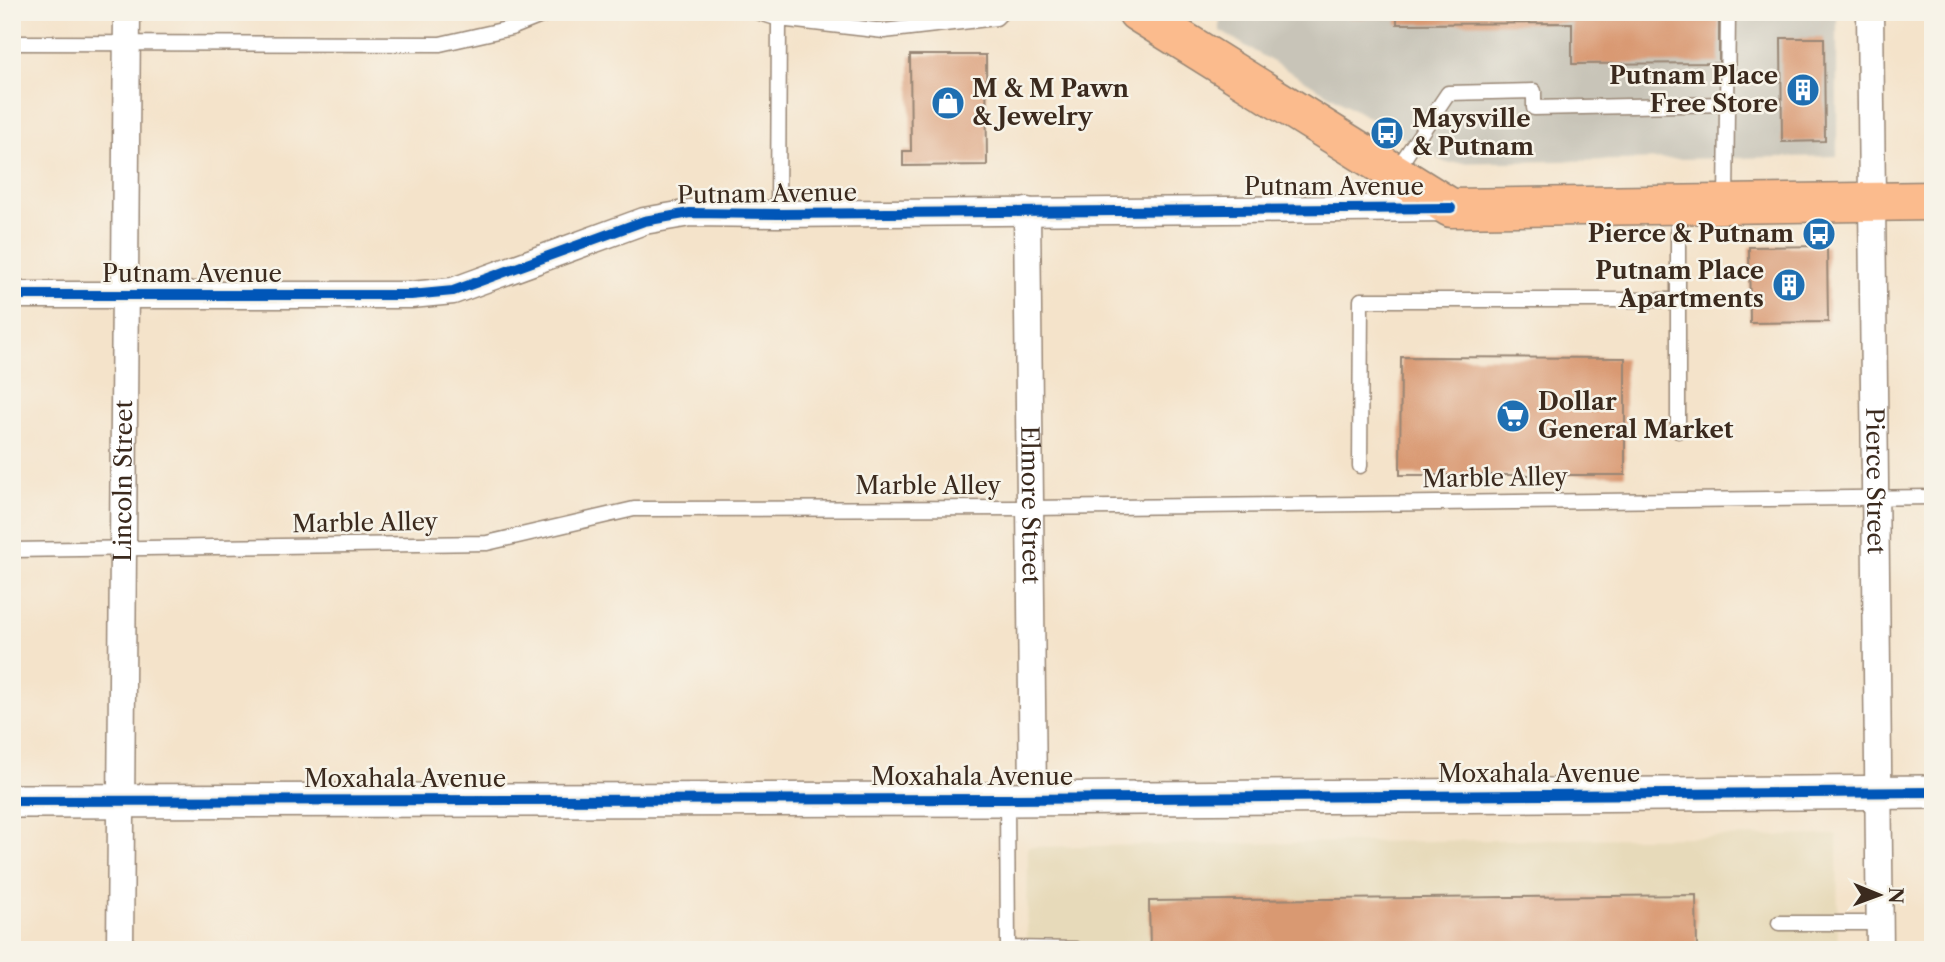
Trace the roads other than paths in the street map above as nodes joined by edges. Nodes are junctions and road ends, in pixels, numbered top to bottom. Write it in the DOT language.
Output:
graph roads {
  1 [pos="127,12"];
  2 [pos="551,12"];
  3 [pos="757,12"];
  4 [pos="1002,12"];
  5 [pos="1137,12"];
  6 [pos="1728,12"];
  7 [pos="1870,12"];
  8 [pos="779,19"];
  9 [pos="1179,24"];
  10 [pos="12,43"];
  11 [pos="127,43"];
  12 [pos="1727,104"];
  13 [pos="1395,173"];
  14 [pos="1933,201"];
  15 [pos="1872,202"];
  16 [pos="1726,204"];
  17 [pos="1678,205"];
  18 [pos="1451,208"];
  19 [pos="1027,211"];
  20 [pos="778,214"];
  21 [pos="12,295"];
  22 [pos="125,296"];
  23 [pos="1678,300"];
  24 [pos="1678,431"];
  25 [pos="1360,466"];
  26 [pos="1933,496"];
  27 [pos="1875,497"];
  28 [pos="1030,508"];
  29 [pos="12,550"];
  30 [pos="125,550"];
  31 [pos="1933,792"];
  32 [pos="1878,793"];
  33 [pos="1020,798"];
  34 [pos="12,801"];
  35 [pos="121,801"];
  36 [pos="1779,923"];
  37 [pos="1880,923"];
  38 [pos="1008,949"];
  39 [pos="1076,949"];
  40 [pos="120,950"];
  41 [pos="1880,950"];
  1 -- 11 [label="street, Lincoln Street"];
  2 -- 11 [label="lane"];
  3 -- 8 [label="lane"];
  4 -- 8 [label="lane"];
  5 -- 9 [label="main road"];
  6 -- 12 [label="lane"];
  7 -- 15 [label="street, Pierce Street"];
  8 -- 20 [label="lane"];
  9 -- 13 [label="main road"];
  10 -- 11 [label="lane"];
  11 -- 22 [label="street, Lincoln Street"];
  12 -- 13 [label="lane"];
  12 -- 16 [label="lane"];
  13 -- 18 [label="main road"];
  14 -- 15 [label="main road, Putnam Avenue"];
  15 -- 16 [label="main road, Putnam Avenue"];
  15 -- 27 [label="street, Pierce Street"];
  16 -- 17 [label="main road, Putnam Avenue"];
  17 -- 18 [label="main road, Putnam Avenue"];
  17 -- 23 [label="lane"];
  18 -- 19 [label="street, Putnam Avenue"];
  19 -- 20 [label="street, Putnam Avenue"];
  19 -- 28 [label="street, Elmore Street"];
  20 -- 22 [label="street, Putnam Avenue"];
  21 -- 22 [label="street, Putnam Avenue"];
  22 -- 30 [label="street, Lincoln Street"];
  23 -- 24 [label="lane"];
  23 -- 25 [label="lane"];
  26 -- 27 [label="lane, Marble Alley"];
  27 -- 28 [label="lane, Marble Alley"];
  27 -- 32 [label="street, Pierce Street"];
  28 -- 30 [label="lane, Marble Alley"];
  28 -- 33 [label="street, Elmore Street"];
  29 -- 30 [label="lane, Marble Alley"];
  30 -- 35 [label="street, Lincoln Street"];
  31 -- 32 [label="street, Moxahala Avenue"];
  32 -- 33 [label="street, Moxahala Avenue"];
  32 -- 37 [label="street, Pierce Street"];
  33 -- 35 [label="street, Moxahala Avenue"];
  33 -- 38 [label="lane"];
  34 -- 35 [label="street, Moxahala Avenue"];
  35 -- 40 [label="street, Lincoln Street"];
  36 -- 37 [label="lane"];
  37 -- 41 [label="street, Pierce Street"];
  38 -- 39 [label="lane"];
}
